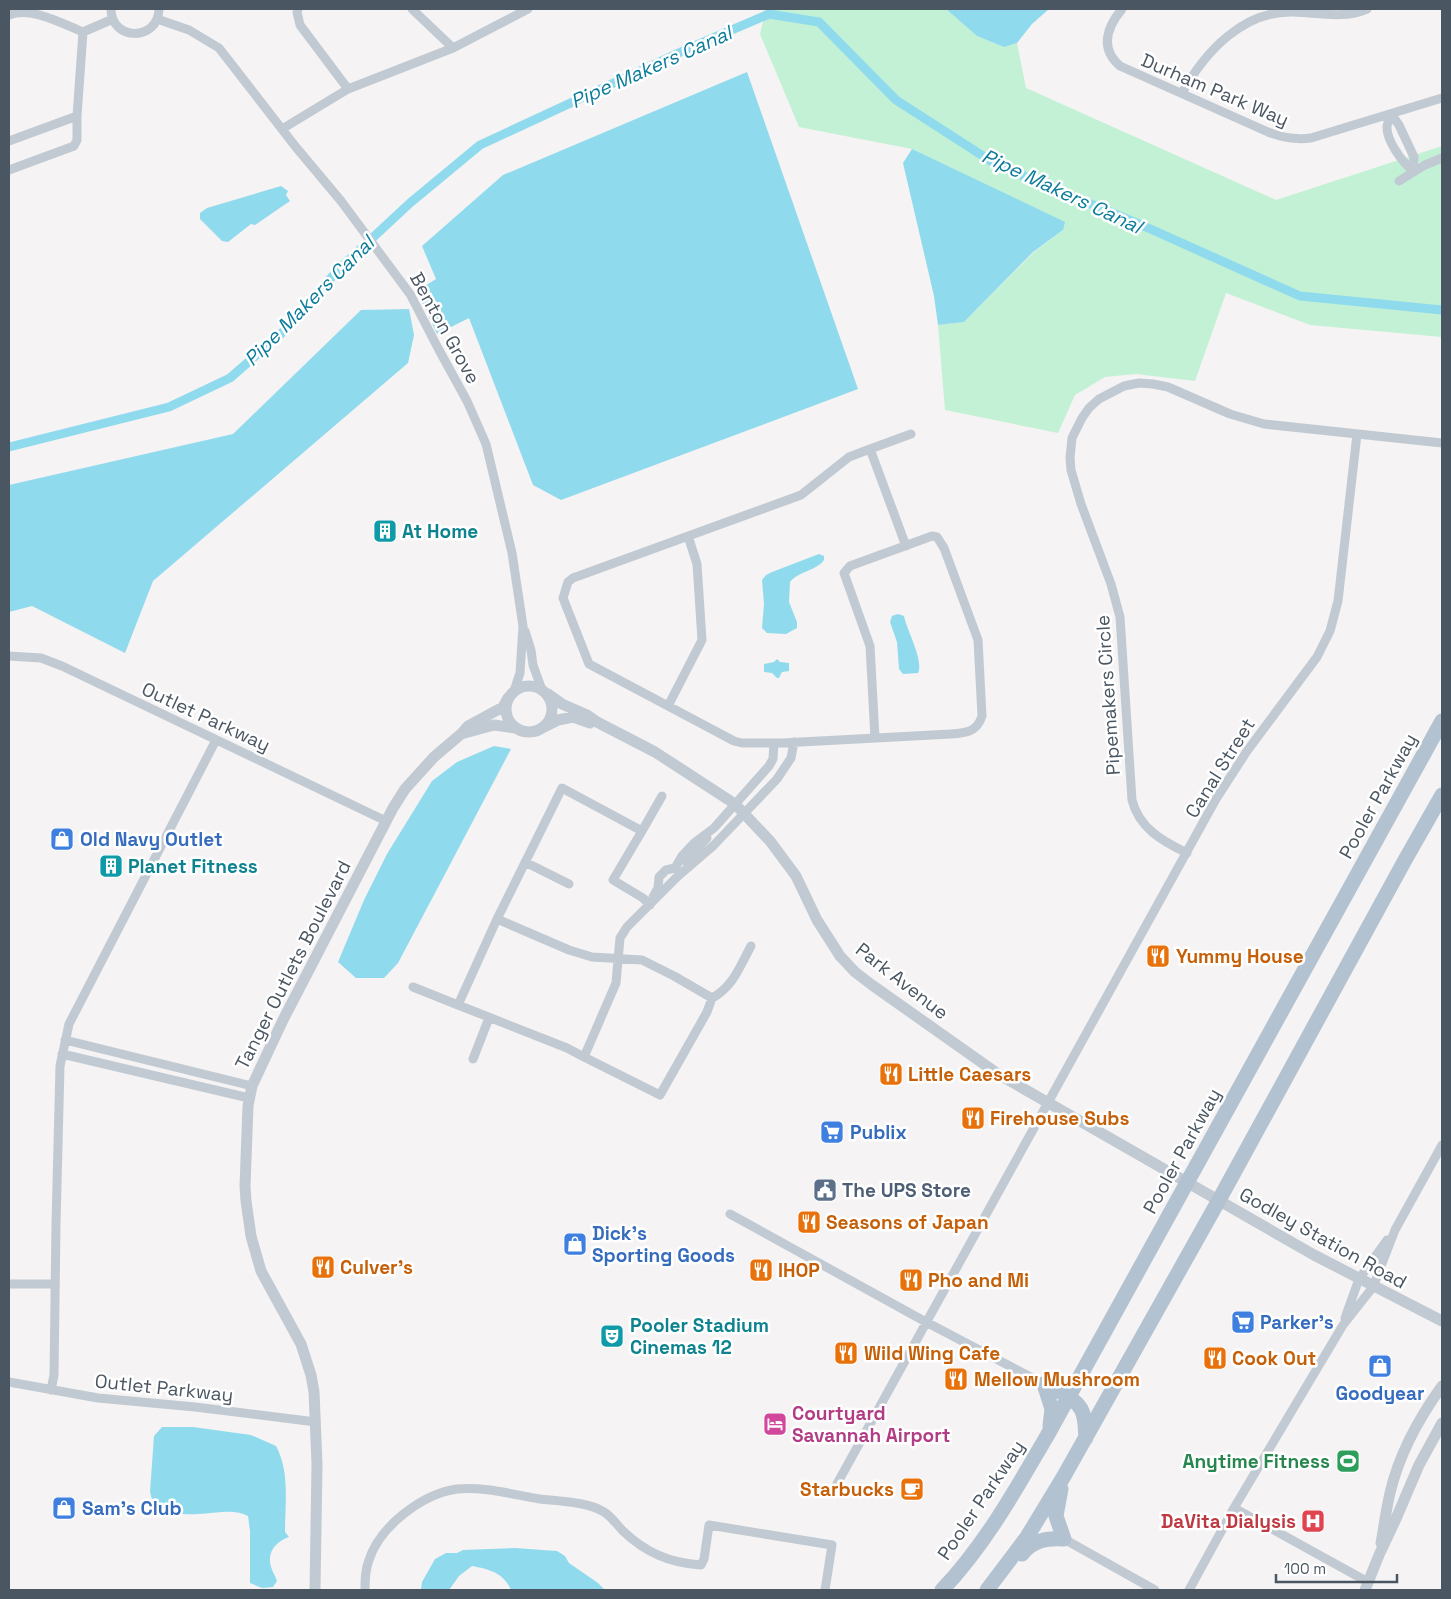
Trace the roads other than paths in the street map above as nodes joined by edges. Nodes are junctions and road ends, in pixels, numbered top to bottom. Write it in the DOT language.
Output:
graph roads {
  1 [pos="111,9"];
  2 [pos="159,9"];
  3 [pos="412,9"];
  4 [pos="528,9"];
  5 [pos="1122,9"];
  6 [pos="1367,9"];
  7 [pos="295,10"];
  8 [pos="9,15"];
  9 [pos="112,19"];
  10 [pos="157,19"];
  11 [pos="83,32"];
  12 [pos="453,48"];
  13 [pos="348,88"];
  14 [pos="1182,93"];
  15 [pos="1442,98"];
  16 [pos="1391,114"];
  17 [pos="77,116"];
  18 [pos="282,129"];
  19 [pos="9,141"];
  20 [pos="1407,145"];
  21 [pos="1396,151"];
  22 [pos="1442,158"];
  23 [pos="9,170"];
  24 [pos="1413,171"];
  25 [pos="1399,181"];
  26 [pos="911,434"];
  27 [pos="1357,434"];
  28 [pos="1442,443"];
  29 [pos="870,449"];
  30 [pos="688,536"];
  31 [pos="906,546"];
  32 [pos="523,626"];
  33 [pos="9,656"];
  34 [pos="545,692"];
  35 [pos="511,694"];
  36 [pos="668,706"];
  37 [pos="1442,721"];
  38 [pos="597,722"];
  39 [pos="544,727"];
  40 [pos="515,728"];
  41 [pos="461,734"];
  42 [pos="875,738"];
  43 [pos="216,740"];
  44 [pos="794,742"];
  45 [pos="774,743"];
  46 [pos="662,796"];
  47 [pos="1442,796"];
  48 [pos="735,804"];
  49 [pos="745,814"];
  50 [pos="386,821"];
  51 [pos="642,832"];
  52 [pos="1187,853"];
  53 [pos="525,862"];
  54 [pos="570,884"];
  55 [pos="651,904"];
  56 [pos="497,919"];
  57 [pos="751,946"];
  58 [pos="618,960"];
  59 [pos="413,987"];
  60 [pos="712,998"];
  61 [pos="458,1005"];
  62 [pos="489,1018"];
  63 [pos="66,1040"];
  64 [pos="62,1054"];
  65 [pos="584,1057"];
  66 [pos="473,1059"];
  67 [pos="252,1086"];
  68 [pos="249,1098"];
  69 [pos="1048,1102"];
  70 [pos="1442,1145"];
  71 [pos="1188,1182"];
  72 [pos="1219,1200"];
  73 [pos="730,1214"];
  74 [pos="1395,1230"];
  75 [pos="1359,1279"];
  76 [pos="9,1284"];
  77 [pos="55,1284"];
  78 [pos="1373,1287"];
  79 [pos="1442,1321"];
  80 [pos="926,1322"];
  81 [pos="1343,1325"];
  82 [pos="1086,1365"];
  83 [pos="9,1382"];
  84 [pos="1044,1384"];
  85 [pos="1442,1386"];
  86 [pos="51,1390"];
  87 [pos="1069,1397"];
  88 [pos="316,1422"];
  89 [pos="1442,1423"];
  90 [pos="1047,1436"];
  91 [pos="1086,1438"];
  92 [pos="1064,1476"];
  93 [pos="833,1491"];
  94 [pos="1234,1508"];
  95 [pos="1064,1539"];
  96 [pos="1379,1555"];
  97 [pos="1367,1586"];
  98 [pos="315,1590"];
  99 [pos="365,1590"];
  100 [pos="825,1590"];
  101 [pos="942,1590"];
  102 [pos="988,1590"];
  103 [pos="1155,1590"];
  104 [pos="1189,1590"];
  1 -- 9 [label="street"];
  2 -- 10 [label="street"];
  3 -- 12 [label="street"];
  4 -- 12 [label="street"];
  5 -- 14 [label="street, Durham Park Way"];
  6 -- 14 [label="street"];
  7 -- 13 [label="street"];
  8 -- 11 [label="street"];
  9 -- 10 [label="street"];
  9 -- 11 [label="street"];
  10 -- 18 [label="street, Benton Grove"];
  11 -- 17 [label="street"];
  12 -- 13 [label="street"];
  13 -- 18 [label="street"];
  14 -- 16 [label="street, Durham Park Way"];
  15 -- 16 [label="street, Durham Park Way"];
  16 -- 20 [label="street"];
  16 -- 21 [label="street"];
  17 -- 19 [label="street"];
  17 -- 23 [label="street"];
  18 -- 32 [label="street, Benton Grove"];
  20 -- 21 [label="street"];
  20 -- 24 [label="street"];
  21 -- 24 [label="street"];
  22 -- 24 [label="street"];
  24 -- 25 [label="street"];
  26 -- 29 [label="street"];
  27 -- 28 [label="street, Pipemakers Circle"];
  27 -- 52 [label="street, Canal Street"];
  27 -- 52 [label="street, Pipemakers Circle"];
  29 -- 30 [label="street"];
  29 -- 31 [label="street"];
  30 -- 36 [label="street"];
  30 -- 36 [label="street"];
  31 -- 42 [label="street"];
  31 -- 42 [label="street"];
  32 -- 34 [label="street, Benton Grove"];
  32 -- 35 [label="street, Benton Grove"];
  33 -- 43 [label="street, Outlet Parkway"];
  34 -- 35 [label="street"];
  34 -- 38 [label="street, Park Avenue"];
  34 -- 39 [label="street"];
  35 -- 40 [label="street"];
  35 -- 41 [label="street, Tanger Outlets Boulevard"];
  36 -- 45 [label="street"];
  37 -- 71 [label="main road, Pooler Parkway"];
  38 -- 39 [label="street, Park Avenue"];
  38 -- 48 [label="street, Park Avenue"];
  39 -- 40 [label="street"];
  40 -- 41 [label="street"];
  41 -- 50 [label="street, Tanger Outlets Boulevard"];
  42 -- 44 [label="street"];
  43 -- 50 [label="street, Outlet Parkway"];
  43 -- 63 [label="street"];
  44 -- 45 [label="street"];
  44 -- 49 [label="street"];
  45 -- 48 [label="street"];
  46 -- 51 [label="street"];
  47 -- 72 [label="main road"];
  48 -- 49 [label="street, Park Avenue"];
  48 -- 55 [label="street"];
  49 -- 55 [label="street"];
  49 -- 69 [label="street, Park Avenue"];
  50 -- 67 [label="street, Tanger Outlets Boulevard"];
  51 -- 53 [label="street"];
  51 -- 55 [label="street"];
  52 -- 69 [label="street, Canal Street"];
  53 -- 54 [label="street"];
  53 -- 56 [label="street"];
  55 -- 58 [label="street"];
  56 -- 58 [label="street"];
  56 -- 61 [label="street"];
  57 -- 60 [label="street"];
  58 -- 60 [label="street"];
  58 -- 65 [label="street"];
  59 -- 61 [label="street"];
  60 -- 65 [label="street"];
  61 -- 62 [label="street"];
  62 -- 65 [label="street"];
  62 -- 66 [label="street"];
  63 -- 64 [label="street"];
  63 -- 67 [label="street"];
  64 -- 68 [label="street"];
  64 -- 77 [label="street"];
  67 -- 68 [label="street, Tanger Outlets Boulevard"];
  68 -- 88 [label="street, Tanger Outlets Boulevard"];
  69 -- 71 [label="street, Park Avenue"];
  69 -- 80 [label="street, Canal Street"];
  70 -- 74 [label="street"];
  71 -- 72 [label="street, Godley Station Road"];
  71 -- 82 [label="main road, Pooler Parkway"];
  72 -- 75 [label="street, Godley Station Road"];
  72 -- 91 [label="main road"];
  73 -- 80 [label="street"];
  74 -- 75 [label="street"];
  74 -- 78 [label="street"];
  75 -- 78 [label="street, Godley Station Road"];
  75 -- 81 [label="street"];
  76 -- 77 [label="street"];
  77 -- 86 [label="street"];
  78 -- 79 [label="street, Godley Station Road"];
  78 -- 81 [label="street"];
  80 -- 84 [label="street"];
  80 -- 93 [label="street, Canal Street"];
  81 -- 94 [label="street"];
  82 -- 84 [label="main road"];
  82 -- 87 [label="main road, Pooler Parkway"];
  83 -- 86 [label="street, Outlet Parkway"];
  84 -- 87 [label="main road"];
  84 -- 90 [label="main road"];
  85 -- 96 [label="street"];
  86 -- 88 [label="street, Outlet Parkway"];
  87 -- 90 [label="main road, Pooler Parkway"];
  87 -- 91 [label="main road"];
  88 -- 98 [label="street, Tanger Outlets Boulevard"];
  89 -- 96 [label="street"];
  90 -- 101 [label="main road, Pooler Parkway"];
  91 -- 92 [label="main road"];
  92 -- 95 [label="main road"];
  92 -- 102 [label="main road"];
  94 -- 97 [label="street"];
  94 -- 104 [label="street"];
  95 -- 102 [label="main road"];
  95 -- 103 [label="street"];
  96 -- 97 [label="street"];
  99 -- 100 [label="street"];
}
